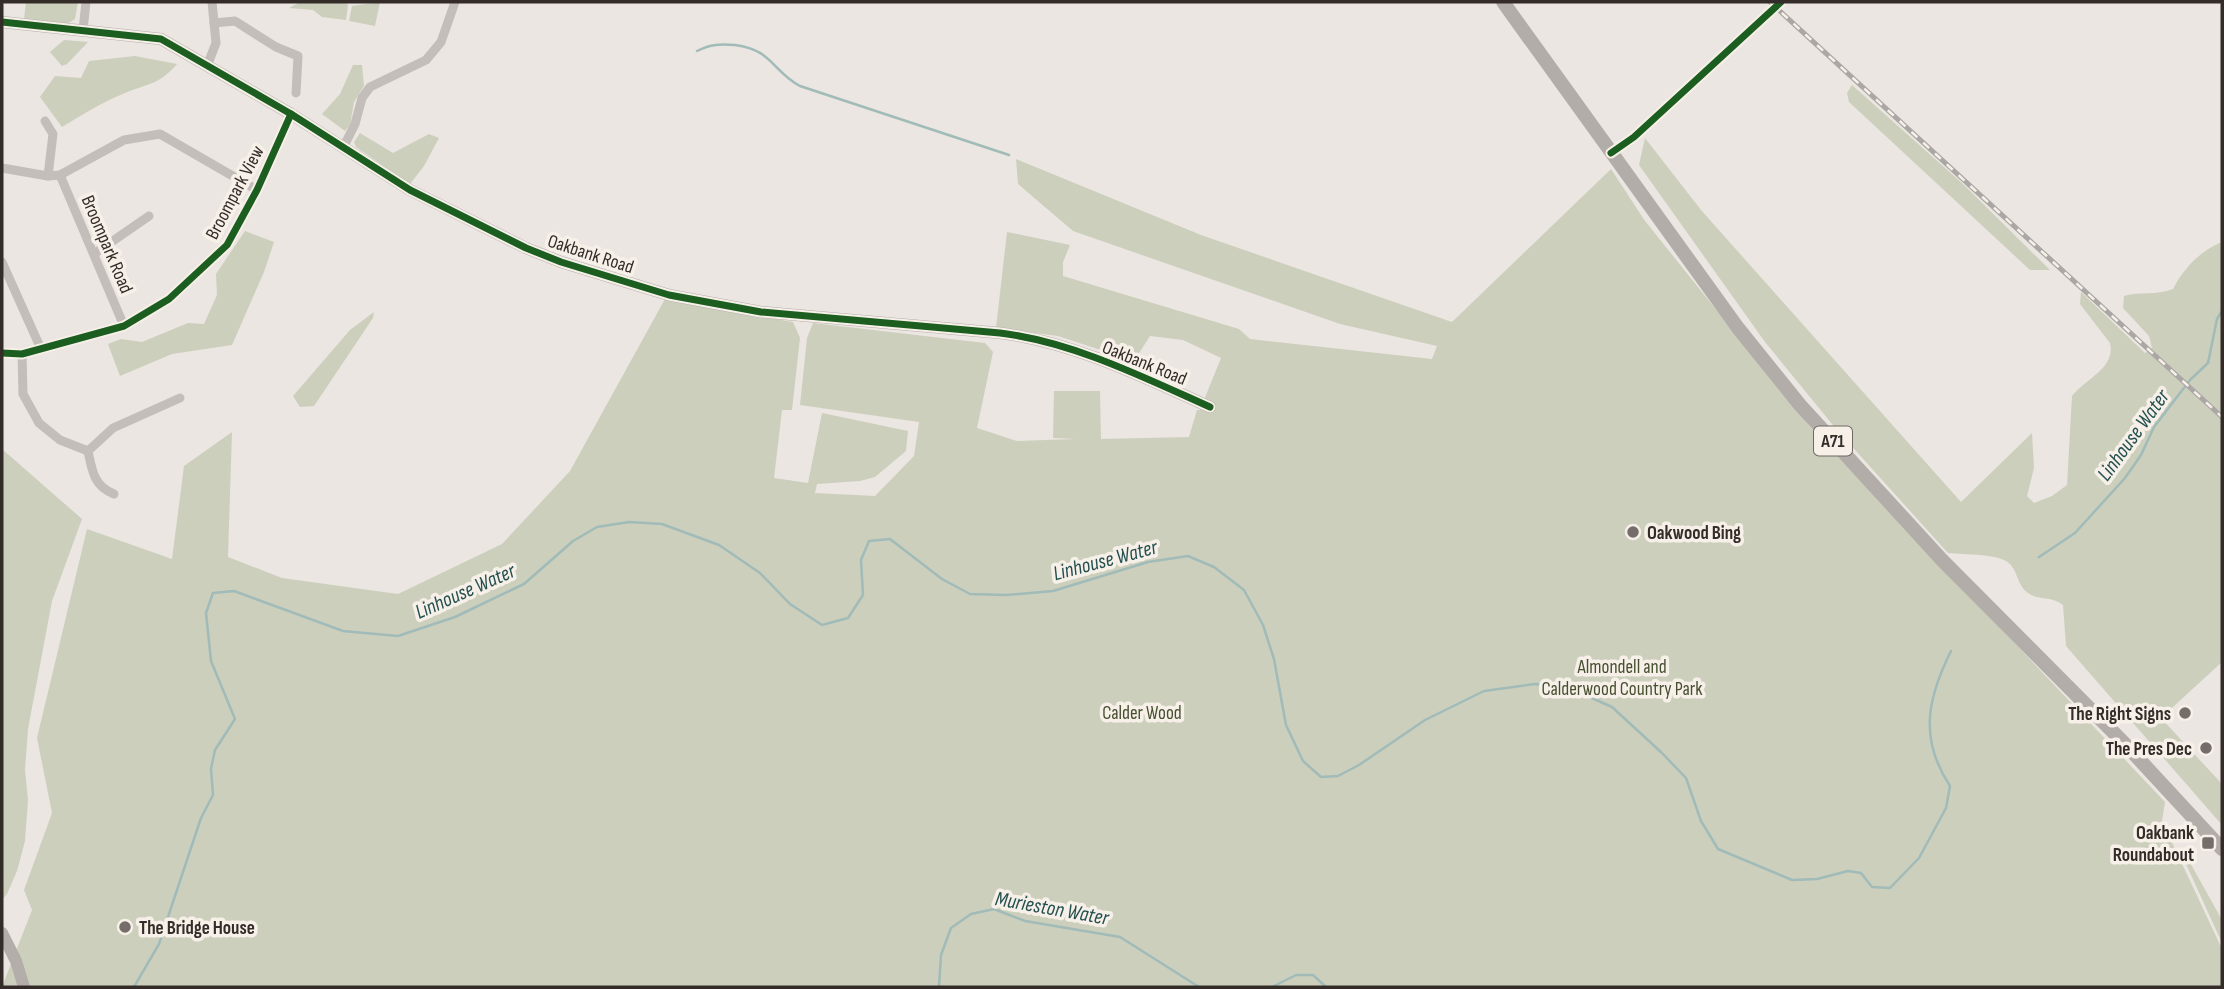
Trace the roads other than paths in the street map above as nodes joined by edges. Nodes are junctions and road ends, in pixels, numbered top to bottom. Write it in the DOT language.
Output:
graph roads {
  1 [pos="86,2"];
  2 [pos="212,2"];
  3 [pos="455,2"];
  4 [pos="1503,2"];
  5 [pos="1781,2"];
  6 [pos="2,22"];
  7 [pos="214,23"];
  8 [pos="83,30"];
  9 [pos="207,66"];
  10 [pos="296,93"];
  11 [pos="291,114"];
  12 [pos="45,121"];
  13 [pos="343,148"];
  14 [pos="1611,153"];
  15 [pos="2,168"];
  16 [pos="60,175"];
  17 [pos="48,176"];
  18 [pos="257,190"];
  19 [pos="149,216"];
  20 [pos="94,254"];
  21 [pos="2,262"];
  22 [pos="124,326"];
  23 [pos="41,349"];
  24 [pos="2,353"];
  25 [pos="22,354"];
  26 [pos="180,398"];
  27 [pos="1210,407"];
  28 [pos="88,451"];
  29 [pos="114,494"];
  30 [pos="2222,849"];
  31 [pos="2,933"];
  32 [pos="24,987"];
  1 -- 8 [label="street"];
  2 -- 7 [label="street"];
  3 -- 13 [label="street"];
  4 -- 14 [label="main road, A71"];
  5 -- 14 [label="street"];
  6 -- 8 [label="street, Oakbank Road"];
  7 -- 9 [label="street"];
  7 -- 10 [label="street"];
  8 -- 9 [label="street, Oakbank Road"];
  9 -- 11 [label="street, Oakbank Road"];
  11 -- 13 [label="street, Oakbank Road"];
  11 -- 18 [label="street, Broompark View"];
  12 -- 17 [label="street"];
  13 -- 27 [label="street, Oakbank Road"];
  14 -- 30 [label="main road, A71"];
  15 -- 17 [label="street"];
  16 -- 17 [label="street"];
  16 -- 18 [label="street"];
  16 -- 20 [label="street, Broompark Road"];
  18 -- 22 [label="street, Broompark View"];
  19 -- 20 [label="street"];
  20 -- 22 [label="street, Broompark Road"];
  21 -- 23 [label="street"];
  22 -- 23 [label="street, Broompark View"];
  23 -- 25 [label="street, Broompark View"];
  24 -- 25 [label="street, Broompark View"];
  25 -- 28 [label="street"];
  26 -- 28 [label="street"];
  28 -- 29 [label="street"];
  31 -- 32 [label="street"];
}
